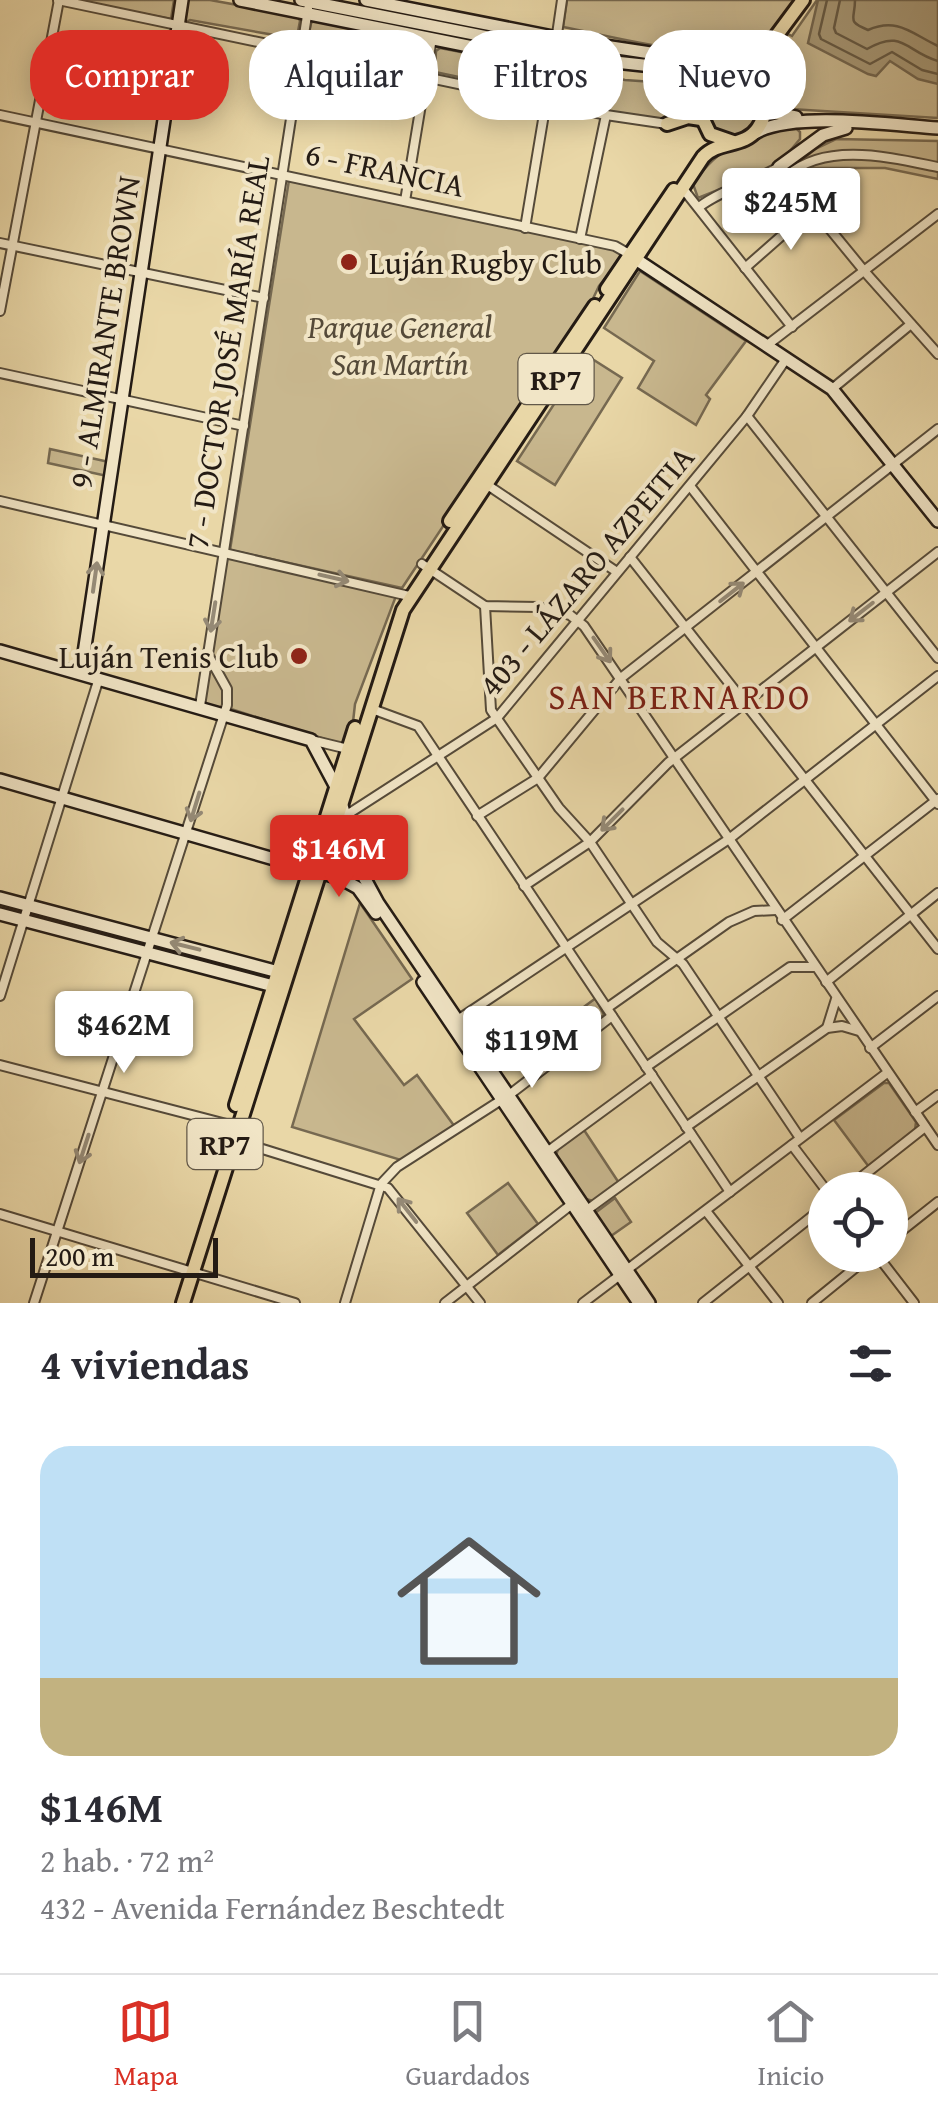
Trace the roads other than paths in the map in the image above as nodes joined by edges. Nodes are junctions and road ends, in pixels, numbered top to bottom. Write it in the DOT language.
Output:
graph roads {
  1 [pos="58,0"];
  2 [pos="182,0"];
  3 [pos="240,0"];
  4 [pos="366,0"];
  5 [pos="439,0"];
  6 [pos="562,0"];
  7 [pos="803,0"];
  8 [pos="307,4"];
  9 [pos="178,24"];
  10 [pos="434,27"];
  11 [pos="304,30"];
  12 [pos="434,30"];
  13 [pos="557,30"];
  14 [pos="783,30"];
  15 [pos="458,32"];
  16 [pos="458,32"];
  17 [pos="249,38"];
  18 [pos="0,115"];
  19 [pos="623,118"];
  20 [pos="806,119"];
  21 [pos="291,120"];
  22 [pos="419,120"];
  23 [pos="545,120"];
  24 [pos="605,120"];
  25 [pos="679,120"];
  26 [pos="702,120"];
  27 [pos="704,120"];
  28 [pos="762,120"];
  29 [pos="820,121"];
  30 [pos="37,122"];
  31 [pos="797,123"];
  32 [pos="667,124"];
  33 [pos="880,125"];
  34 [pos="938,128"];
  35 [pos="754,133"];
  36 [pos="733,142"];
  37 [pos="160,147"];
  38 [pos="794,153"];
  39 [pos="938,167"];
  40 [pos="783,172"];
  41 [pos="282,175"];
  42 [pos="684,190"];
  43 [pos="405,201"];
  44 [pos="700,207"];
  45 [pos="812,209"];
  46 [pos="938,214"];
  47 [pos="524,228"];
  48 [pos="580,240"];
  49 [pos="0,243"];
  50 [pos="13,246"];
  51 [pos="633,257"];
  52 [pos="746,268"];
  53 [pos="140,272"];
  54 [pos="865,272"];
  55 [pos="264,298"];
  56 [pos="0,310"];
  57 [pos="910,324"];
  58 [pos="792,327"];
  59 [pos="766,346"];
  60 [pos="938,354"];
  61 [pos="786,359"];
  62 [pos="0,373"];
  63 [pos="832,388"];
  64 [pos="122,400"];
  65 [pos="747,416"];
  66 [pos="244,426"];
  67 [pos="938,429"];
  68 [pos="894,464"];
  69 [pos="486,484"];
  70 [pos="690,486"];
  71 [pos="0,501"];
  72 [pos="827,516"];
  73 [pos="938,522"];
  74 [pos="103,525"];
  75 [pos="938,552"];
  76 [pos="223,553"];
  77 [pos="630,556"];
  78 [pos="425,566"];
  79 [pos="617,572"];
  80 [pos="757,573"];
  81 [pos="886,593"];
  82 [pos="406,595"];
  83 [pos="485,606"];
  84 [pos="578,620"];
  85 [pos="688,627"];
  86 [pos="816,647"];
  87 [pos="0,651"];
  88 [pos="208,653"];
  89 [pos="938,658"];
  90 [pos="81,673"];
  91 [pos="938,676"];
  92 [pos="99,678"];
  93 [pos="622,678"];
  94 [pos="745,703"];
  95 [pos="200,706"];
  96 [pos="370,708"];
  97 [pos="224,714"];
  98 [pos="496,718"];
  99 [pos="876,724"];
  100 [pos="311,740"];
  101 [pos="348,749"];
  102 [pos="438,758"];
  103 [pos="675,758"];
  104 [pos="538,778"];
  105 [pos="807,779"];
  106 [pos="0,780"];
  107 [pos="336,787"];
  108 [pos="63,797"];
  109 [pos="937,801"];
  110 [pos="343,810"];
  111 [pos="477,816"];
  112 [pos="186,835"];
  113 [pos="729,839"];
  114 [pos="590,842"];
  115 [pos="864,855"];
  116 [pos="362,869"];
  117 [pos="315,870"];
  118 [pos="348,881"];
  119 [pos="524,886"];
  120 [pos="938,894"];
  121 [pos="0,898"];
  122 [pos="633,905"];
  123 [pos="28,906"];
  124 [pos="776,910"];
  125 [pos="0,914"];
  126 [pos="911,915"];
  127 [pos="23,920"];
  128 [pos="782,920"];
  129 [pos="152,938"];
  130 [pos="798,942"];
  131 [pos="567,948"];
  132 [pos="938,949"];
  133 [pos="148,952"];
  134 [pos="678,959"];
  135 [pos="790,967"];
  136 [pos="816,967"];
  137 [pos="281,980"];
  138 [pos="826,982"];
  139 [pos="0,996"];
  140 [pos="938,996"];
  141 [pos="836,998"];
  142 [pos="609,1012"];
  143 [pos="719,1016"];
  144 [pos="459,1019"];
  145 [pos="827,1028"];
  146 [pos="858,1031"];
  147 [pos="870,1048"];
  148 [pos="0,1065"];
  149 [pos="649,1071"];
  150 [pos="888,1072"];
  151 [pos="758,1076"];
  152 [pos="102,1090"];
  153 [pos="938,1095"];
  154 [pos="506,1097"];
  155 [pos="914,1112"];
  156 [pos="925,1127"];
  157 [pos="689,1130"];
  158 [pos="232,1133"];
  159 [pos="800,1138"];
  160 [pos="938,1145"];
  161 [pos="792,1146"];
  162 [pos="548,1152"];
  163 [pos="812,1172"];
  164 [pos="867,1172"];
  165 [pos="381,1184"];
  166 [pos="730,1192"];
  167 [pos="938,1202"];
  168 [pos="572,1204"];
  169 [pos="587,1210"];
  170 [pos="706,1211"];
  171 [pos="0,1214"];
  172 [pos="808,1220"];
  173 [pos="908,1226"];
  174 [pos="58,1230"];
  175 [pos="750,1266"];
  176 [pos="190,1270"];
  177 [pos="852,1272"];
  178 [pos="888,1272"];
  179 [pos="624,1274"];
  180 [pos="467,1287"];
  181 [pos="34,1303"];
  182 [pos="176,1303"];
  183 [pos="183,1303"];
  184 [pos="295,1303"];
  185 [pos="345,1303"];
  186 [pos="446,1303"];
  187 [pos="480,1303"];
  188 [pos="583,1303"];
  189 [pos="639,1303"];
  190 [pos="649,1303"];
  191 [pos="704,1303"];
  192 [pos="778,1303"];
  193 [pos="812,1303"];
  194 [pos="914,1303"];
  1 -- 9 [label="street"];
  1 -- 30 [label="street"];
  2 -- 9 [label="street, 9 - ALMIRANTE BROWN"];
  3 -- 8 [label="street"];
  4 -- 10 [label="street"];
  5 -- 10 [label="street"];
  6 -- 13 [label="street"];
  7 -- 14 [label="main road, RP7"];
  8 -- 10 [label="street"];
  8 -- 11 [label="street, 7 - DOCTOR JOSÉ MARÍA REAL"];
  9 -- 17 [label="street"];
  9 -- 37 [label="street, 9 - ALMIRANTE BROWN"];
  10 -- 12 [label="street"];
  10 -- 15 [label="street"];
  10 -- 16 [label="street"];
  18 -- 30 [label="street, 6 - FRANCIA"];
  19 -- 32 [label="street"];
  20 -- 29 [label="street"];
  21 -- 41 [label="street, 7 - DOCTOR JOSÉ MARÍA REAL"];
  22 -- 43 [label="street"];
  23 -- 47 [label="street"];
  24 -- 48 [label="street"];
  25 -- 32 [label="main road"];
  26 -- 51 [label="main road, RP7"];
  27 -- 36 [label="main road"];
  28 -- 35 [label="main road, RP7"];
  29 -- 31 [label="street"];
  29 -- 33 [label="street"];
  30 -- 37 [label="street, 6 - FRANCIA"];
  30 -- 50 [label="street"];
  31 -- 35 [label="street"];
  31 -- 38 [label="street"];
  33 -- 34 [label="street"];
  33 -- 38 [label="street"];
  35 -- 36 [label="main road, RP7"];
  36 -- 42 [label="main road, RP7"];
  37 -- 41 [label="street, 6 - FRANCIA"];
  37 -- 53 [label="street, 9 - ALMIRANTE BROWN"];
  38 -- 40 [label="street"];
  39 -- 40 [label="street"];
  40 -- 44 [label="street"];
  40 -- 45 [label="street"];
  41 -- 43 [label="street, 6 - FRANCIA"];
  41 -- 55 [label="street, 7 - DOCTOR JOSÉ MARÍA REAL"];
  42 -- 44 [label="street"];
  42 -- 51 [label="main road, RP7"];
  43 -- 47 [label="street, 6 - FRANCIA"];
  44 -- 52 [label="street"];
  45 -- 52 [label="street"];
  45 -- 54 [label="street"];
  46 -- 54 [label="street"];
  47 -- 48 [label="street, 6 - FRANCIA"];
  48 -- 51 [label="street, 6 - FRANCIA"];
  49 -- 50 [label="street"];
  50 -- 53 [label="street"];
  50 -- 56 [label="street"];
  51 -- 59 [label="street"];
  51 -- 69 [label="main road, RP7"];
  51 -- 78 [label="main road, RP7"];
  52 -- 58 [label="street"];
  53 -- 55 [label="street"];
  53 -- 64 [label="street, 9 - ALMIRANTE BROWN"];
  54 -- 57 [label="street"];
  54 -- 58 [label="street"];
  55 -- 66 [label="street, 7 - DOCTOR JOSÉ MARÍA REAL"];
  57 -- 60 [label="street"];
  57 -- 63 [label="street"];
  58 -- 59 [label="street"];
  59 -- 61 [label="street"];
  61 -- 63 [label="street"];
  61 -- 65 [label="street, 403 - LÁZARO AZPEITIA"];
  62 -- 64 [label="street"];
  63 -- 68 [label="street"];
  64 -- 66 [label="street"];
  64 -- 74 [label="street, 9 - ALMIRANTE BROWN"];
  65 -- 70 [label="street, 403 - LÁZARO AZPEITIA"];
  65 -- 72 [label="street"];
  66 -- 76 [label="street, 7 - DOCTOR JOSÉ MARÍA REAL"];
  67 -- 68 [label="street"];
  68 -- 72 [label="street"];
  68 -- 73 [label="street"];
  69 -- 78 [label="main road, RP7"];
  69 -- 79 [label="street"];
  70 -- 77 [label="street, 403 - LÁZARO AZPEITIA"];
  70 -- 80 [label="street"];
  71 -- 74 [label="street"];
  72 -- 80 [label="street"];
  72 -- 81 [label="street"];
  74 -- 76 [label="street"];
  90 -- 74 [label="street, 9 - ALMIRANTE BROWN, one-way"];
  75 -- 81 [label="street"];
  76 -- 82 [label="street, one-way"];
  76 -- 88 [label="street, 7 - DOCTOR JOSÉ MARÍA REAL, one-way"];
  77 -- 79 [label="street, 403 - LÁZARO AZPEITIA"];
  77 -- 85 [label="street"];
  78 -- 82 [label="main road, RP7"];
  78 -- 83 [label="street"];
  79 -- 84 [label="street, 403 - LÁZARO AZPEITIA"];
  85 -- 80 [label="street, one-way"];
  80 -- 86 [label="street"];
  81 -- 86 [label="street, one-way"];
  81 -- 89 [label="street"];
  82 -- 96 [label="main road, RP7"];
  82 -- 101 [label="main road, RP7"];
  83 -- 84 [label="street"];
  83 -- 98 [label="street"];
  84 -- 93 [label="street, one-way"];
  84 -- 98 [label="street, 403 - LÁZARO AZPEITIA"];
  85 -- 93 [label="street"];
  85 -- 94 [label="street"];
  86 -- 94 [label="street"];
  86 -- 99 [label="street"];
  87 -- 90 [label="street"];
  88 -- 95 [label="street, 7 - DOCTOR JOSÉ MARÍA REAL"];
  88 -- 97 [label="street"];
  90 -- 92 [label="street"];
  91 -- 99 [label="street"];
  92 -- 95 [label="street"];
  92 -- 108 [label="street"];
  93 -- 103 [label="street"];
  93 -- 104 [label="street"];
  94 -- 103 [label="street"];
  94 -- 105 [label="street"];
  95 -- 97 [label="street"];
  96 -- 102 [label="street"];
  96 -- 110 [label="main road, RP7"];
  97 -- 100 [label="street"];
  97 -- 112 [label="street, one-way"];
  98 -- 102 [label="street, 403 - LÁZARO AZPEITIA"];
  98 -- 104 [label="street"];
  99 -- 105 [label="street"];
  99 -- 109 [label="street"];
  100 -- 101 [label="street"];
  100 -- 107 [label="street"];
  101 -- 107 [label="main road, RP7"];
  102 -- 110 [label="street, 403 - LÁZARO AZPEITIA"];
  102 -- 111 [label="street"];
  103 -- 113 [label="street"];
  103 -- 114 [label="street, one-way"];
  104 -- 111 [label="street"];
  104 -- 114 [label="street"];
  105 -- 113 [label="street"];
  105 -- 115 [label="street"];
  106 -- 108 [label="street"];
  107 -- 110 [label="street"];
  107 -- 117 [label="main road, RP7"];
  108 -- 112 [label="street"];
  108 -- 123 [label="street"];
  109 -- 115 [label="street"];
  110 -- 116 [label="street"];
  110 -- 117 [label="main road, RP7"];
  111 -- 119 [label="street"];
  112 -- 117 [label="street"];
  112 -- 129 [label="street"];
  113 -- 122 [label="street"];
  113 -- 124 [label="street"];
  114 -- 119 [label="street"];
  114 -- 122 [label="street"];
  115 -- 126 [label="street"];
  115 -- 128 [label="street"];
  116 -- 118 [label="street"];
  116 -- 144 [label="street"];
  117 -- 118 [label="street"];
  117 -- 137 [label="main road, RP7"];
  118 -- 154 [label="street"];
  119 -- 131 [label="street"];
  120 -- 126 [label="street"];
  121 -- 123 [label="street"];
  122 -- 131 [label="street"];
  122 -- 134 [label="street"];
  123 -- 127 [label="street"];
  123 -- 129 [label="street"];
  124 -- 128 [label="street"];
  124 -- 134 [label="street"];
  125 -- 127 [label="street"];
  126 -- 132 [label="street"];
  126 -- 138 [label="street"];
  127 -- 133 [label="street"];
  127 -- 139 [label="street"];
  128 -- 130 [label="street"];
  129 -- 133 [label="street"];
  137 -- 129 [label="street, one-way"];
  130 -- 135 [label="street"];
  130 -- 136 [label="street"];
  131 -- 142 [label="street"];
  131 -- 144 [label="street"];
  133 -- 137 [label="street"];
  133 -- 152 [label="street"];
  134 -- 142 [label="street"];
  134 -- 143 [label="street"];
  135 -- 136 [label="street"];
  135 -- 143 [label="street"];
  136 -- 138 [label="street"];
  137 -- 158 [label="main road, RP7"];
  138 -- 141 [label="street"];
  140 -- 147 [label="street"];
  141 -- 145 [label="street"];
  141 -- 146 [label="street"];
  142 -- 149 [label="street"];
  142 -- 154 [label="street"];
  143 -- 149 [label="street"];
  143 -- 151 [label="street"];
  144 -- 154 [label="street"];
  145 -- 146 [label="street"];
  145 -- 151 [label="street"];
  146 -- 147 [label="street"];
  147 -- 150 [label="street"];
  148 -- 152 [label="street"];
  149 -- 157 [label="street"];
  149 -- 162 [label="street"];
  150 -- 155 [label="street"];
  150 -- 159 [label="street"];
  151 -- 157 [label="street"];
  151 -- 159 [label="street"];
  152 -- 158 [label="street"];
  152 -- 174 [label="street, one-way"];
  153 -- 155 [label="street"];
  154 -- 162 [label="street"];
  154 -- 165 [label="street"];
  154 -- 168 [label="street"];
  155 -- 156 [label="street"];
  156 -- 160 [label="street"];
  156 -- 164 [label="street"];
  157 -- 166 [label="street"];
  157 -- 169 [label="street"];
  158 -- 165 [label="street"];
  158 -- 176 [label="main road, RP7"];
  159 -- 161 [label="street"];
  161 -- 163 [label="street"];
  161 -- 166 [label="street"];
  162 -- 169 [label="street"];
  180 -- 165 [label="street, one-way"];
  165 -- 185 [label="street"];
  166 -- 170 [label="street"];
  167 -- 173 [label="street"];
  168 -- 179 [label="street"];
  168 -- 180 [label="street"];
  169 -- 179 [label="street"];
  170 -- 175 [label="street"];
  170 -- 179 [label="street"];
  171 -- 174 [label="street"];
  172 -- 175 [label="street"];
  174 -- 176 [label="street"];
  174 -- 181 [label="street"];
  175 -- 191 [label="street"];
  175 -- 192 [label="street"];
  176 -- 182 [label="main road, RP7"];
  176 -- 183 [label="main road, RP7"];
  176 -- 184 [label="street"];
  177 -- 193 [label="street"];
  178 -- 194 [label="street"];
  179 -- 188 [label="street"];
  179 -- 189 [label="street"];
  179 -- 190 [label="street"];
  180 -- 186 [label="street"];
  180 -- 187 [label="street"];
}
